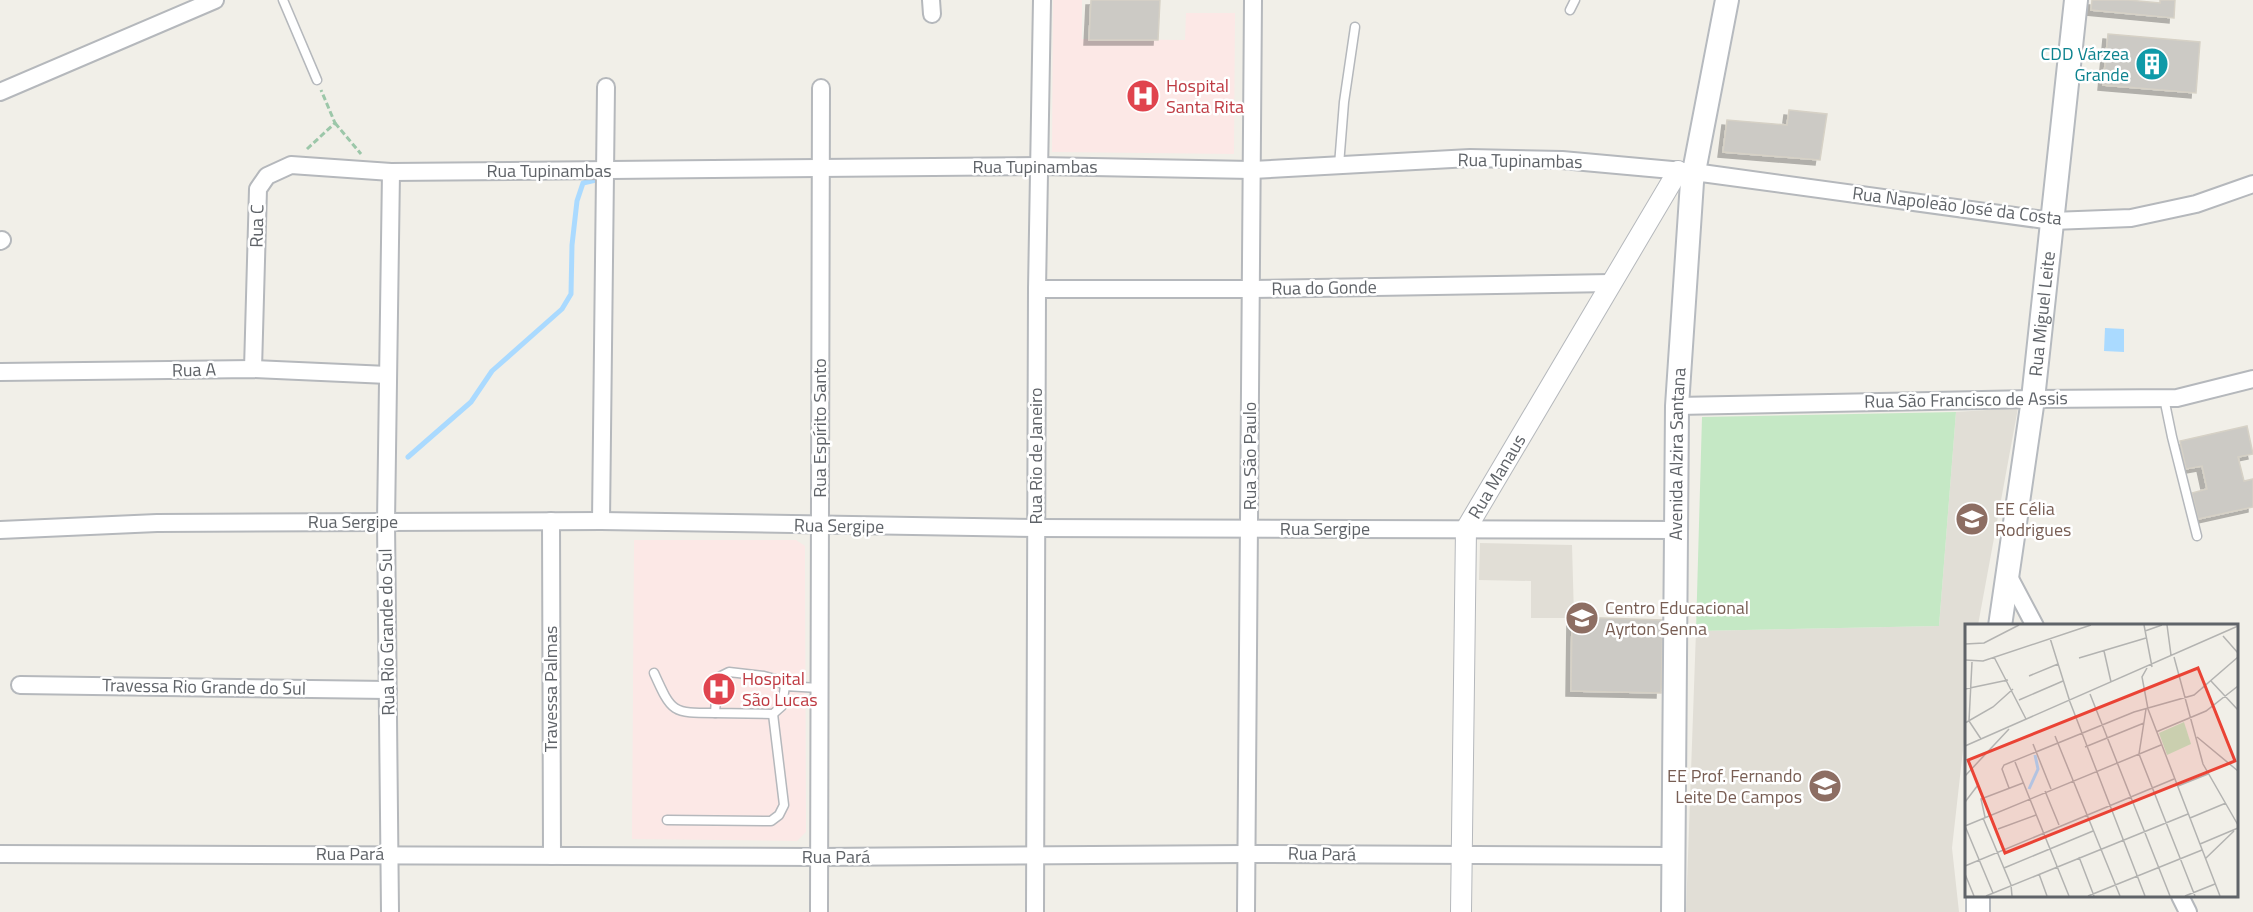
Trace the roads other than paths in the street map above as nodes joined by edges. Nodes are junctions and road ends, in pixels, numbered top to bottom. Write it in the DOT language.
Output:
graph roads {
  1 [pos="215,0"];
  2 [pos="283,0"];
  3 [pos="1042,0"];
  4 [pos="1253,0"];
  5 [pos="1575,0"];
  6 [pos="1727,0"];
  7 [pos="2076,0"];
  8 [pos="1570,10"];
  9 [pos="1355,27"];
  10 [pos="316,80"];
  11 [pos="606,87"];
  12 [pos="821,88"];
  13 [pos="0,92"];
  14 [pos="1340,165"];
  15 [pos="1039,166"];
  16 [pos="821,168"];
  17 [pos="604,170"];
  18 [pos="1252,170"];
  19 [pos="1686,171"];
  20 [pos="384,172"];
  21 [pos="2253,184"];
  22 [pos="2052,221"];
  23 [pos="1611,283"];
  24 [pos="1037,289"];
  25 [pos="1250,289"];
  26 [pos="253,369"];
  27 [pos="0,372"];
  28 [pos="388,375"];
  29 [pos="2253,379"];
  30 [pos="2164,398"];
  31 [pos="2033,399"];
  32 [pos="1677,406"];
  33 [pos="601,520"];
  34 [pos="551,521"];
  35 [pos="386,522"];
  36 [pos="819,526"];
  37 [pos="1036,528"];
  38 [pos="1250,529"];
  39 [pos="1466,529"];
  40 [pos="0,530"];
  41 [pos="1677,530"];
  42 [pos="2197,536"];
  43 [pos="2008,575"];
  44 [pos="2000,624"];
  45 [pos="2034,624"];
  46 [pos="654,673"];
  47 [pos="20,685"];
  48 [pos="785,686"];
  49 [pos="819,688"];
  50 [pos="388,690"];
  51 [pos="715,713"];
  52 [pos="773,714"];
  53 [pos="667,820"];
  54 [pos="0,854"];
  55 [pos="390,854"];
  56 [pos="1246,854"];
  57 [pos="552,856"];
  58 [pos="818,856"];
  59 [pos="1036,856"];
  60 [pos="1461,856"];
  61 [pos="1672,856"];
  62 [pos="1977,897"];
  63 [pos="2180,897"];
  64 [pos="390,912"];
  65 [pos="819,912"];
  66 [pos="1035,912"];
  67 [pos="1246,912"];
  68 [pos="1461,912"];
  69 [pos="1673,912"];
  70 [pos="1978,912"];
  71 [pos="2188,912"];
  1 -- 13 [label="street"];
  2 -- 10 [label="lane"];
  3 -- 15 [label="street, Rua Rio de Janeiro"];
  4 -- 18 [label="street, Rua São Paulo"];
  5 -- 8 [label="lane"];
  6 -- 19 [label="main road, Avenida Alzira Santana"];
  7 -- 22 [label="main road, Rua Miguel Leite"];
  9 -- 14 [label="lane"];
  11 -- 17 [label="street"];
  12 -- 16 [label="street, Rua Espírito Santo"];
  14 -- 18 [label="street, Rua Tupinambas"];
  14 -- 19 [label="street, Rua Tupinambas"];
  15 -- 16 [label="street, Rua Tupinambas"];
  15 -- 18 [label="street, Rua Tupinambas"];
  15 -- 24 [label="street, Rua Rio de Janeiro"];
  16 -- 17 [label="street, Rua Tupinambas"];
  16 -- 36 [label="street, Rua Espírito Santo"];
  17 -- 20 [label="street, Rua Tupinambas"];
  17 -- 33 [label="street"];
  18 -- 25 [label="street, Rua São Paulo"];
  19 -- 22 [label="street, Rua Napoleão José da Costa"];
  19 -- 23 [label="street, Rua Manaus"];
  19 -- 32 [label="main road, Avenida Alzira Santana"];
  20 -- 26 [label="street, Rua C"];
  20 -- 28 [label="street, Rua Rio Grande do Sul"];
  21 -- 22 [label="street, Rua Napoleão José da Costa"];
  22 -- 31 [label="main road, Rua Miguel Leite"];
  23 -- 25 [label="street, Rua do Gonde"];
  23 -- 39 [label="street, Rua Manaus"];
  24 -- 25 [label="street, Rua do Gonde"];
  24 -- 37 [label="street, Rua Rio de Janeiro"];
  25 -- 38 [label="street, Rua São Paulo"];
  26 -- 27 [label="street, Rua A"];
  26 -- 28 [label="street, Rua A"];
  28 -- 35 [label="street, Rua Rio Grande do Sul"];
  29 -- 30 [label="street, Rua São Francisco de Assis"];
  30 -- 31 [label="street, Rua São Francisco de Assis"];
  30 -- 42 [label="lane"];
  31 -- 32 [label="street, Rua São Francisco de Assis"];
  31 -- 43 [label="main road, Rua Miguel Leite"];
  32 -- 41 [label="main road, Avenida Alzira Santana"];
  33 -- 34 [label="street, Rua Sergipe"];
  33 -- 36 [label="street, Rua Sergipe"];
  34 -- 35 [label="street, Rua Sergipe"];
  34 -- 57 [label="street, Travessa Palmas"];
  35 -- 40 [label="street, Rua Sergipe"];
  35 -- 50 [label="street, Rua Rio Grande do Sul"];
  36 -- 37 [label="street, Rua Sergipe"];
  36 -- 49 [label="street, Rua Espírito Santo"];
  37 -- 38 [label="street, Rua Sergipe"];
  37 -- 59 [label="street, Rua Rio de Janeiro"];
  38 -- 39 [label="street, Rua Sergipe"];
  38 -- 56 [label="street, Rua São Paulo"];
  39 -- 41 [label="street, Rua Sergipe"];
  39 -- 60 [label="street, Rua Manaus"];
  41 -- 61 [label="main road, Avenida Alzira Santana"];
  43 -- 44 [label="main road, Rua Miguel Leite"];
  43 -- 45 [label="street"];
  46 -- 51 [label="lane"];
  47 -- 50 [label="street, Travessa Rio Grande do Sul"];
  48 -- 49 [label="lane"];
  48 -- 51 [label="lane"];
  48 -- 52 [label="lane"];
  49 -- 58 [label="street, Rua Espírito Santo"];
  50 -- 55 [label="street, Rua Rio Grande do Sul"];
  51 -- 52 [label="lane"];
  52 -- 53 [label="lane"];
  54 -- 55 [label="street, Rua Pará"];
  55 -- 57 [label="street, Rua Pará"];
  55 -- 64 [label="street, Rua Rio Grande do Sul"];
  56 -- 59 [label="street, Rua Pará"];
  56 -- 60 [label="street, Rua Pará"];
  56 -- 67 [label="street, Rua São Paulo"];
  57 -- 58 [label="street, Rua Pará"];
  58 -- 59 [label="street, Rua Pará"];
  58 -- 65 [label="street, Rua Espírito Santo"];
  59 -- 66 [label="street, Rua Rio de Janeiro"];
  60 -- 61 [label="street, Rua Pará"];
  60 -- 68 [label="street, Rua Manaus"];
  61 -- 69 [label="main road, Avenida Alzira Santana"];
  62 -- 70 [label="main road"];
  63 -- 71 [label="street"];
}
